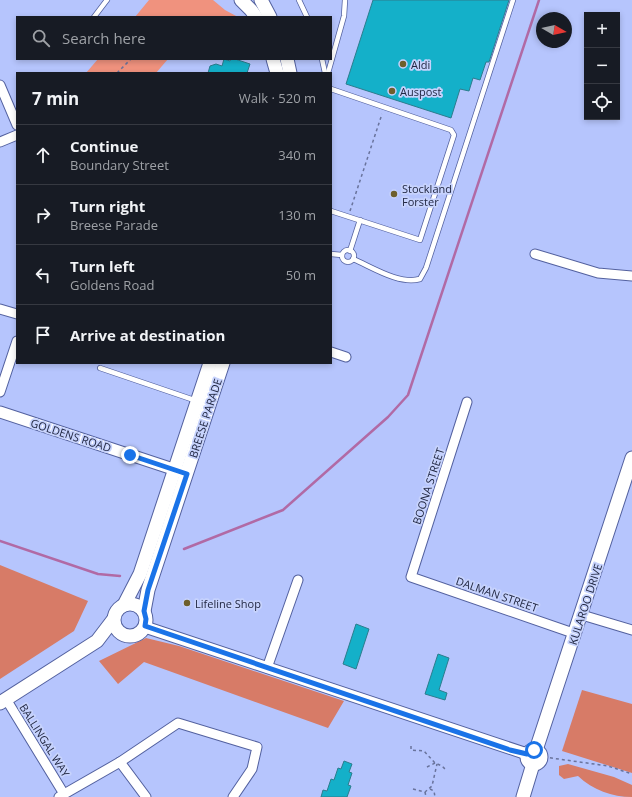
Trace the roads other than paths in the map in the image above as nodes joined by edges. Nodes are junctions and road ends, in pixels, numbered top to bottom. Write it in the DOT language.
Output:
graph roads {
  1 [pos="107,0"];
  2 [pos="241,0"];
  3 [pos="261,0"];
  4 [pos="299,0"];
  5 [pos="345,0"];
  6 [pos="513,0"];
  7 [pos="95,16"];
  8 [pos="255,16"];
  9 [pos="269,16"];
  10 [pos="307,16"];
  11 [pos="332,54"];
  12 [pos="273,60"];
  13 [pos="287,60"];
  14 [pos="322,60"];
  15 [pos="330,60"];
  16 [pos="277,72"];
  17 [pos="290,72"];
  18 [pos="326,72"];
  19 [pos="326,72"];
  20 [pos="0,85"];
  21 [pos="332,89"];
  22 [pos="16,123"];
  23 [pos="16,135"];
  24 [pos="0,142"];
  25 [pos="332,211"];
  26 [pos="360,220"];
  27 [pos="350,251"];
  28 [pos="332,254"];
  29 [pos="535,254"];
  30 [pos="342,255"];
  31 [pos="353,259"];
  32 [pos="632,276"];
  33 [pos="0,309"];
  34 [pos="16,314"];
  35 [pos="16,344"];
  36 [pos="332,352"];
  37 [pos="346,357"];
  38 [pos="210,364"];
  39 [pos="223,364"];
  40 [pos="100,368"];
  41 [pos="0,392"];
  42 [pos="197,401"];
  43 [pos="467,402"];
  44 [pos="0,412"];
  45 [pos="632,458"];
  46 [pos="180,472"];
  47 [pos="630,476"];
  48 [pos="411,577"];
  49 [pos="298,580"];
  50 [pos="124,605"];
  51 [pos="144,611"];
  52 [pos="582,615"];
  53 [pos="113,620"];
  54 [pos="145,626"];
  55 [pos="632,630"];
  56 [pos="576,634"];
  57 [pos="124,636"];
  58 [pos="97,641"];
  59 [pos="267,668"];
  60 [pos="3,701"];
  61 [pos="534,756"];
  62 [pos="120,762"];
  63 [pos="62,795"];
  64 [pos="146,797"];
  65 [pos="233,797"];
  66 [pos="523,797"];
  1 -- 7 [label="lane"];
  2 -- 8 [label="main road"];
  3 -- 9 [label="main road"];
  4 -- 10 [label="lane"];
  5 -- 11 [label="lane"];
  6 -- 31 [label="lane"];
  12 -- 16 [label="main road"];
  13 -- 17 [label="main road"];
  14 -- 19 [label="lane"];
  15 -- 18 [label="lane"];
  20 -- 22 [label="street"];
  21 -- 26 [label="lane"];
  23 -- 24 [label="street"];
  25 -- 26 [label="lane"];
  26 -- 27 [label="lane"];
  27 -- 30 [label="lane"];
  27 -- 31 [label="lane"];
  28 -- 30 [label="lane"];
  29 -- 32 [label="street"];
  30 -- 31 [label="lane"];
  33 -- 34 [label="street"];
  35 -- 41 [label="street"];
  36 -- 37 [label="street"];
  38 -- 42 [label="main road, BREESE PARADE"];
  39 -- 46 [label="main road, BREESE PARADE"];
  40 -- 42 [label="lane"];
  42 -- 46 [label="main road, BREESE PARADE"];
  43 -- 48 [label="street, BOONA STREET"];
  44 -- 46 [label="street, GOLDENS ROAD"];
  45 -- 47 [label="main road, KULAROO DRIVE"];
  46 -- 50 [label="main road, BREESE PARADE"];
  46 -- 51 [label="main road, BREESE PARADE"];
  47 -- 52 [label="main road, KULAROO DRIVE"];
  48 -- 56 [label="street, DALMAN STREET"];
  49 -- 59 [label="street"];
  50 -- 51 [label="main road"];
  50 -- 53 [label="main road"];
  51 -- 54 [label="main road"];
  52 -- 55 [label="street"];
  52 -- 56 [label="main road, KULAROO DRIVE"];
  53 -- 57 [label="main road"];
  53 -- 58 [label="main road"];
  54 -- 57 [label="main road"];
  54 -- 59 [label="street"];
  56 -- 61 [label="main road, KULAROO DRIVE"];
  57 -- 58 [label="main road"];
  58 -- 60 [label="main road"];
  59 -- 61 [label="street"];
  60 -- 63 [label="street, BALLINGAL WAY"];
  61 -- 66 [label="main road, KULAROO DRIVE"];
  62 -- 63 [label="street"];
  62 -- 64 [label="street"];
  62 -- 65 [label="street"];
}
